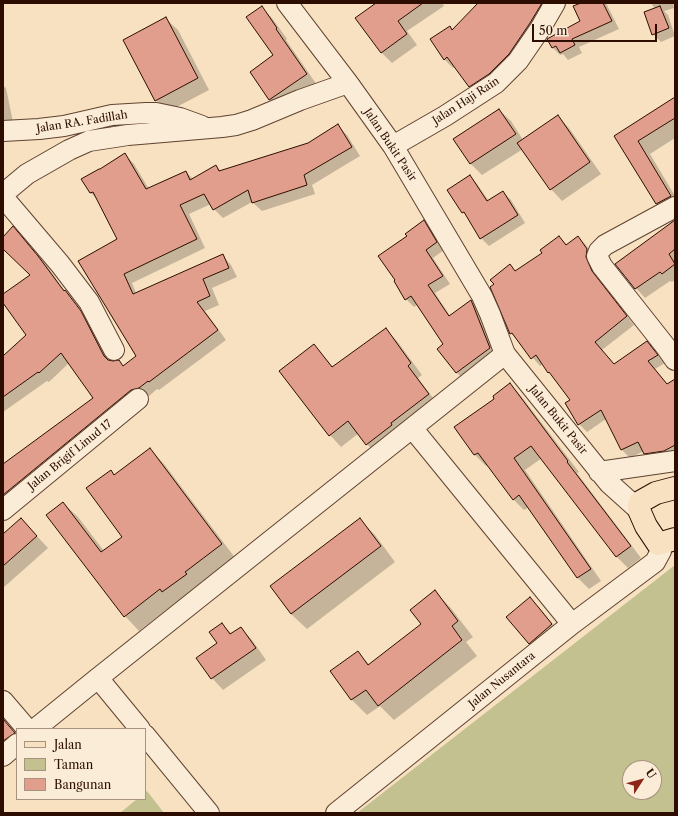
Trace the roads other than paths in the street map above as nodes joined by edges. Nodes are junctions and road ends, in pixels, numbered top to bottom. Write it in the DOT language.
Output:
graph roads {
  1 [pos="287,3"];
  2 [pos="555,3"];
  3 [pos="348,83"];
  4 [pos="207,128"];
  5 [pos="3,131"];
  6 [pos="393,146"];
  7 [pos="3,197"];
  8 [pos="675,207"];
  9 [pos="114,350"];
  10 [pos="505,354"];
  11 [pos="675,360"];
  12 [pos="138,399"];
  13 [pos="412,429"];
  14 [pos="675,462"];
  15 [pos="599,472"];
  16 [pos="675,488"];
  17 [pos="3,510"];
  18 [pos="639,510"];
  19 [pos="667,542"];
  20 [pos="572,624"];
  21 [pos="98,678"];
  22 [pos="3,701"];
  23 [pos="26,728"];
  24 [pos="37,728"];
  25 [pos="139,728"];
  26 [pos="146,736"];
  27 [pos="16,745"];
  28 [pos="3,756"];
  29 [pos="209,813"];
  30 [pos="336,813"];
  1 -- 3 [label="street, Jalan Bukit Pasir"];
  2 -- 6 [label="street, Jalan Haji Rain"];
  3 -- 4 [label="street"];
  3 -- 6 [label="street, Jalan Bukit Pasir"];
  4 -- 5 [label="street, Jalan RA. Fadillah"];
  4 -- 7 [label="street"];
  6 -- 10 [label="street, Jalan Bukit Pasir"];
  7 -- 9 [label="street"];
  8 -- 11 [label="street"];
  10 -- 13 [label="street"];
  10 -- 15 [label="street, Jalan Bukit Pasir"];
  12 -- 17 [label="street, Jalan Brigif Linud 17"];
  13 -- 20 [label="street"];
  13 -- 21 [label="street"];
  14 -- 15 [label="street"];
  15 -- 18 [label="street, Jalan Bukit Pasir"];
  16 -- 18 [label="main road"];
  18 -- 19 [label="main road, Jalan Nusantara"];
  19 -- 20 [label="street, Jalan Nusantara"];
  20 -- 30 [label="street, Jalan Nusantara"];
  21 -- 24 [label="street"];
  21 -- 25 [label="street"];
  22 -- 23 [label="street"];
  26 -- 29 [label="street"];
  27 -- 28 [label="street"];
}
